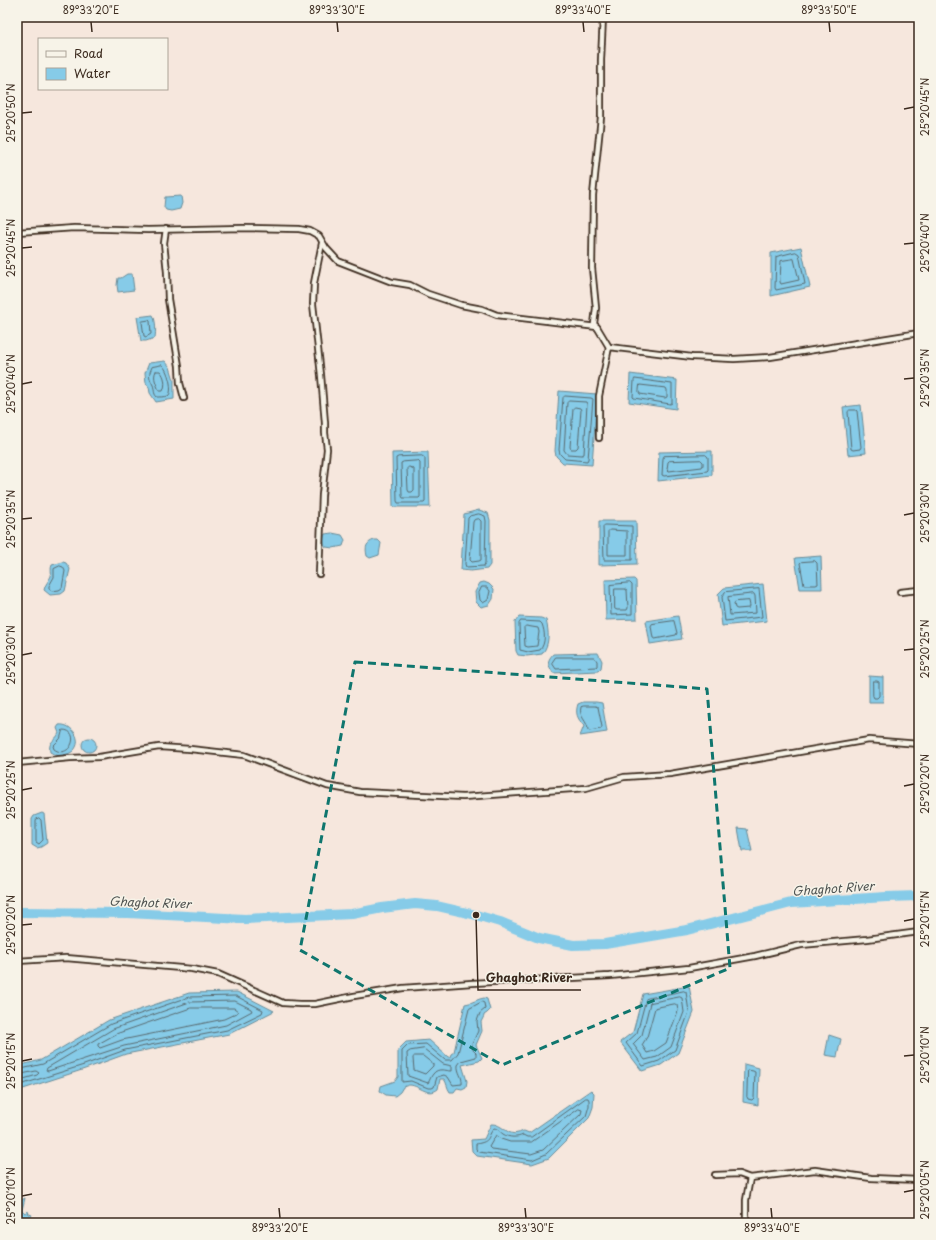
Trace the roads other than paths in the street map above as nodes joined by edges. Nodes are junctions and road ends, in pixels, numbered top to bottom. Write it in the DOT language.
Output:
graph roads {
  1 [pos="603,17"];
  2 [pos="166,229"];
  3 [pos="17,232"];
  4 [pos="322,243"];
  5 [pos="597,327"];
  6 [pos="919,333"];
  7 [pos="609,347"];
  8 [pos="184,398"];
  9 [pos="599,438"];
  10 [pos="319,574"];
  11 [pos="919,590"];
  12 [pos="900,592"];
  13 [pos="919,744"];
  14 [pos="17,763"];
  15 [pos="919,932"];
  16 [pos="17,961"];
  17 [pos="715,1175"];
  18 [pos="750,1178"];
  19 [pos="919,1180"];
  20 [pos="746,1223"];
  1 -- 5 [label="street"];
  2 -- 3 [label="street"];
  2 -- 4 [label="street"];
  2 -- 8 [label="street"];
  4 -- 5 [label="street"];
  4 -- 10 [label="street"];
  5 -- 7 [label="street"];
  6 -- 7 [label="street"];
  7 -- 9 [label="street"];
  11 -- 12 [label="street"];
  13 -- 14 [label="street"];
  15 -- 16 [label="street"];
  17 -- 18 [label="street"];
  18 -- 19 [label="street"];
  18 -- 20 [label="street"];
}
